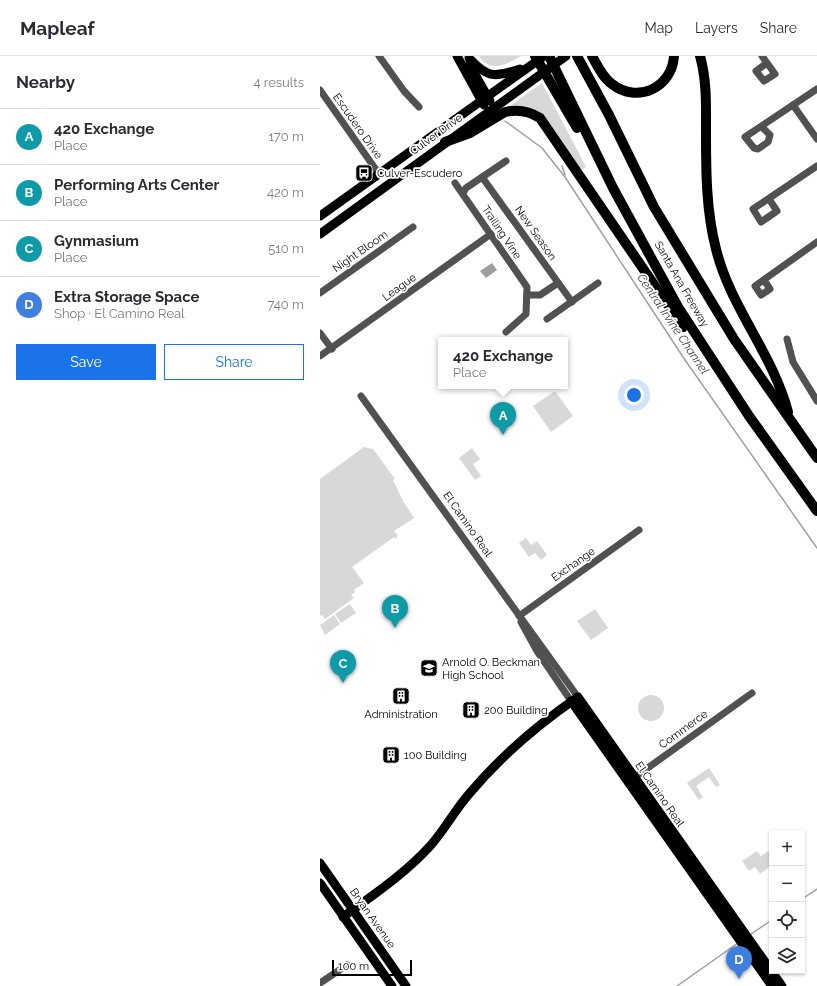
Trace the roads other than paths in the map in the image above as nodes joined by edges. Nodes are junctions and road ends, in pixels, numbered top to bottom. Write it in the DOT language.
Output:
graph roads {
  1 [pos="457,56"];
  2 [pos="535,56"];
  3 [pos="544,56"];
  4 [pos="549,56"];
  5 [pos="566,56"];
  6 [pos="577,56"];
  7 [pos="674,56"];
  8 [pos="700,56"];
  9 [pos="762,56"];
  10 [pos="383,57"];
  11 [pos="469,57"];
  12 [pos="593,59"];
  13 [pos="767,63"];
  14 [pos="528,67"];
  15 [pos="558,88"];
  16 [pos="817,88"];
  17 [pos="321,92"];
  18 [pos="484,98"];
  19 [pos="793,105"];
  20 [pos="419,107"];
  21 [pos="491,109"];
  22 [pos="762,127"];
  23 [pos="817,139"];
  24 [pos="445,142"];
  25 [pos="506,161"];
  26 [pos="817,166"];
  27 [pos="379,174"];
  28 [pos="482,177"];
  29 [pos="456,183"];
  30 [pos="463,193"];
  31 [pos="769,199"];
  32 [pos="320,216"];
  33 [pos="413,227"];
  34 [pos="320,234"];
  35 [pos="491,234"];
  36 [pos="817,243"];
  37 [pos="764,280"];
  38 [pos="598,283"];
  39 [pos="558,284"];
  40 [pos="320,293"];
  41 [pos="527,295"];
  42 [pos="572,302"];
  43 [pos="547,319"];
  44 [pos="506,332"];
  45 [pos="320,333"];
  46 [pos="787,339"];
  47 [pos="332,349"];
  48 [pos="320,356"];
  49 [pos="722,374"];
  50 [pos="361,396"];
  51 [pos="817,401"];
  52 [pos="790,419"];
  53 [pos="817,458"];
  54 [pos="817,511"];
  55 [pos="639,530"];
  56 [pos="519,616"];
  57 [pos="752,694"];
  58 [pos="575,699"];
  59 [pos="631,780"];
  60 [pos="320,863"];
  61 [pos="320,883"];
  62 [pos="353,910"];
  63 [pos="343,917"];
  64 [pos="752,951"];
  65 [pos="347,965"];
  66 [pos="320,983"];
  67 [pos="392,986"];
  68 [pos="406,986"];
  69 [pos="772,986"];
  70 [pos="782,986"];
  1 -- 18 [label="main road"];
  2 -- 15 [label="highway"];
  3 -- 14 [label="main road, Culver Drive"];
  4 -- 15 [label="highway"];
  5 -- 21 [label="main road, Culver Drive"];
  6 -- 52 [label="highway, Santa Ana Freeway"];
  7 -- 12 [label="highway"];
  8 -- 52 [label="highway"];
  9 -- 13 [label="street"];
  10 -- 20 [label="street"];
  11 -- 14 [label="main road"];
  11 -- 18 [label="main road"];
  14 -- 18 [label="main road, Culver Drive"];
  15 -- 49 [label="highway, Santa Ana Freeway"];
  16 -- 19 [label="street"];
  17 -- 27 [label="street, Escudero Drive"];
  18 -- 21 [label="main road"];
  18 -- 27 [label="main road, Culver Drive"];
  19 -- 22 [label="street"];
  19 -- 23 [label="street"];
  21 -- 24 [label="main road, Culver Drive"];
  24 -- 34 [label="main road, Culver Drive"];
  24 -- 49 [label="highway"];
  25 -- 28 [label="street"];
  26 -- 31 [label="street"];
  27 -- 32 [label="main road, Culver Drive"];
  28 -- 30 [label="street"];
  28 -- 39 [label="street, New Season"];
  29 -- 30 [label="street, Trailing Vine"];
  30 -- 35 [label="street, Trailing Vine"];
  33 -- 40 [label="street, Night Bloom"];
  35 -- 41 [label="street, Trailing Vine"];
  35 -- 47 [label="street, League"];
  36 -- 37 [label="street"];
  38 -- 42 [label="street"];
  39 -- 41 [label="street"];
  39 -- 42 [label="street, New Season"];
  41 -- 44 [label="street, Trailing Vine"];
  42 -- 43 [label="street"];
  45 -- 47 [label="street"];
  46 -- 51 [label="street"];
  47 -- 48 [label="street, League"];
  49 -- 54 [label="highway, Santa Ana Freeway"];
  50 -- 56 [label="street, El Camino Real"];
  52 -- 53 [label="highway, Santa Ana Freeway"];
  55 -- 56 [label="street, Exchange"];
  56 -- 58 [label="street, El Camino Real"];
  57 -- 59 [label="street, Commerce"];
  58 -- 59 [label="main road, El Camino Real"];
  58 -- 62 [label="main road"];
  59 -- 64 [label="main road, El Camino Real"];
  60 -- 62 [label="main road, Bryan Avenue"];
  61 -- 63 [label="main road"];
  62 -- 63 [label="main road"];
  62 -- 68 [label="main road, Bryan Avenue"];
  63 -- 67 [label="main road"];
  64 -- 69 [label="main road, El Camino Real"];
  64 -- 70 [label="main road, El Camino Real"];
  65 -- 66 [label="street"];
}
